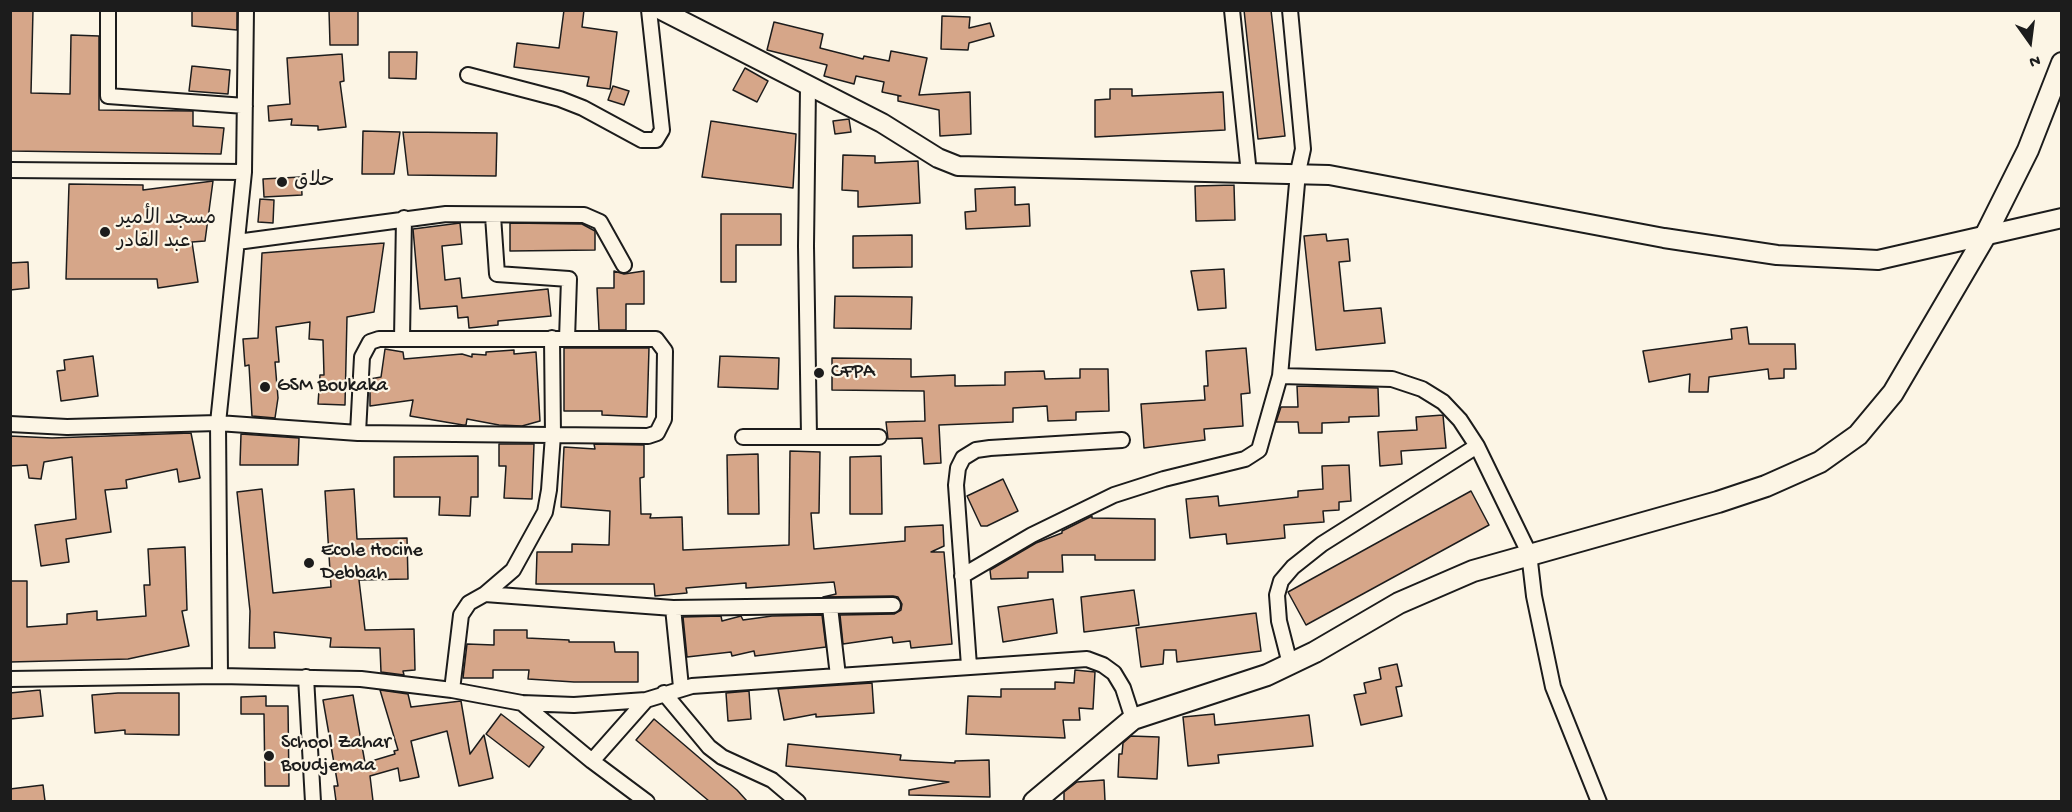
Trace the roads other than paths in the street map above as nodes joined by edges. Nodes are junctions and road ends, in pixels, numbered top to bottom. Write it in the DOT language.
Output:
graph roads {
  1 [pos="108,10"];
  2 [pos="246,10"];
  3 [pos="649,10"];
  4 [pos="661,10"];
  5 [pos="1232,10"];
  6 [pos="1290,10"];
  7 [pos="2061,63"];
  8 [pos="468,75"];
  9 [pos="808,87"];
  10 [pos="245,106"];
  11 [pos="10,170"];
  12 [pos="244,172"];
  13 [pos="1298,172"];
  14 [pos="1250,174"];
  15 [pos="493,216"];
  16 [pos="404,218"];
  17 [pos="2061,218"];
  18 [pos="1984,238"];
  19 [pos="237,243"];
  20 [pos="624,265"];
  21 [pos="402,339"];
  22 [pos="552,339"];
  23 [pos="567,339"];
  24 [pos="1280,375"];
  25 [pos="218,423"];
  26 [pos="10,424"];
  27 [pos="358,433"];
  28 [pos="553,435"];
  29 [pos="809,436"];
  30 [pos="743,437"];
  31 [pos="879,437"];
  32 [pos="1122,440"];
  33 [pos="1477,446"];
  34 [pos="1529,553"];
  35 [pos="962,576"];
  36 [pos="485,594"];
  37 [pos="893,604"];
  38 [pos="830,607"];
  39 [pos="673,608"];
  40 [pos="1290,664"];
  41 [pos="969,666"];
  42 [pos="220,676"];
  43 [pos="838,676"];
  44 [pos="306,677"];
  45 [pos="10,679"];
  46 [pos="681,687"];
  47 [pos="452,690"];
  48 [pos="664,693"];
  49 [pos="646,700"];
  50 [pos="522,703"];
  51 [pos="1133,719"];
  52 [pos="592,761"];
  53 [pos="313,801"];
  54 [pos="647,801"];
  55 [pos="798,801"];
  56 [pos="1034,801"];
  57 [pos="1599,801"];
  1 -- 10 [label="street"];
  2 -- 10 [label="street"];
  3 -- 8 [label="street"];
  4 -- 9 [label="street"];
  5 -- 14 [label="street"];
  6 -- 13 [label="street"];
  7 -- 18 [label="main road"];
  9 -- 14 [label="street"];
  9 -- 29 [label="street"];
  10 -- 12 [label="street"];
  11 -- 12 [label="street"];
  12 -- 19 [label="street"];
  13 -- 14 [label="street"];
  13 -- 18 [label="street"];
  13 -- 24 [label="street"];
  15 -- 16 [label="street"];
  15 -- 20 [label="street"];
  15 -- 23 [label="street"];
  16 -- 19 [label="street"];
  16 -- 21 [label="street"];
  17 -- 18 [label="street"];
  18 -- 34 [label="main road"];
  19 -- 25 [label="street"];
  21 -- 22 [label="street"];
  21 -- 27 [label="street"];
  22 -- 23 [label="street"];
  22 -- 28 [label="street"];
  23 -- 28 [label="street"];
  24 -- 33 [label="street"];
  24 -- 35 [label="street"];
  25 -- 26 [label="street"];
  25 -- 27 [label="street"];
  25 -- 42 [label="street"];
  27 -- 28 [label="street"];
  28 -- 36 [label="street"];
  29 -- 30 [label="street"];
  29 -- 31 [label="street"];
  32 -- 35 [label="street"];
  33 -- 34 [label="street"];
  33 -- 40 [label="street"];
  34 -- 40 [label="main road"];
  34 -- 57 [label="street"];
  35 -- 41 [label="street"];
  36 -- 39 [label="street"];
  36 -- 47 [label="street"];
  37 -- 38 [label="street"];
  38 -- 39 [label="street"];
  38 -- 43 [label="street"];
  39 -- 46 [label="street"];
  40 -- 51 [label="main road"];
  41 -- 43 [label="street"];
  41 -- 51 [label="street"];
  42 -- 44 [label="street"];
  42 -- 45 [label="street"];
  43 -- 46 [label="street"];
  44 -- 47 [label="street"];
  44 -- 53 [label="street"];
  46 -- 48 [label="street"];
  47 -- 50 [label="street"];
  48 -- 49 [label="street"];
  48 -- 55 [label="street"];
  49 -- 50 [label="street"];
  49 -- 52 [label="street"];
  50 -- 52 [label="street"];
  51 -- 56 [label="main road"];
  52 -- 54 [label="street"];
}
